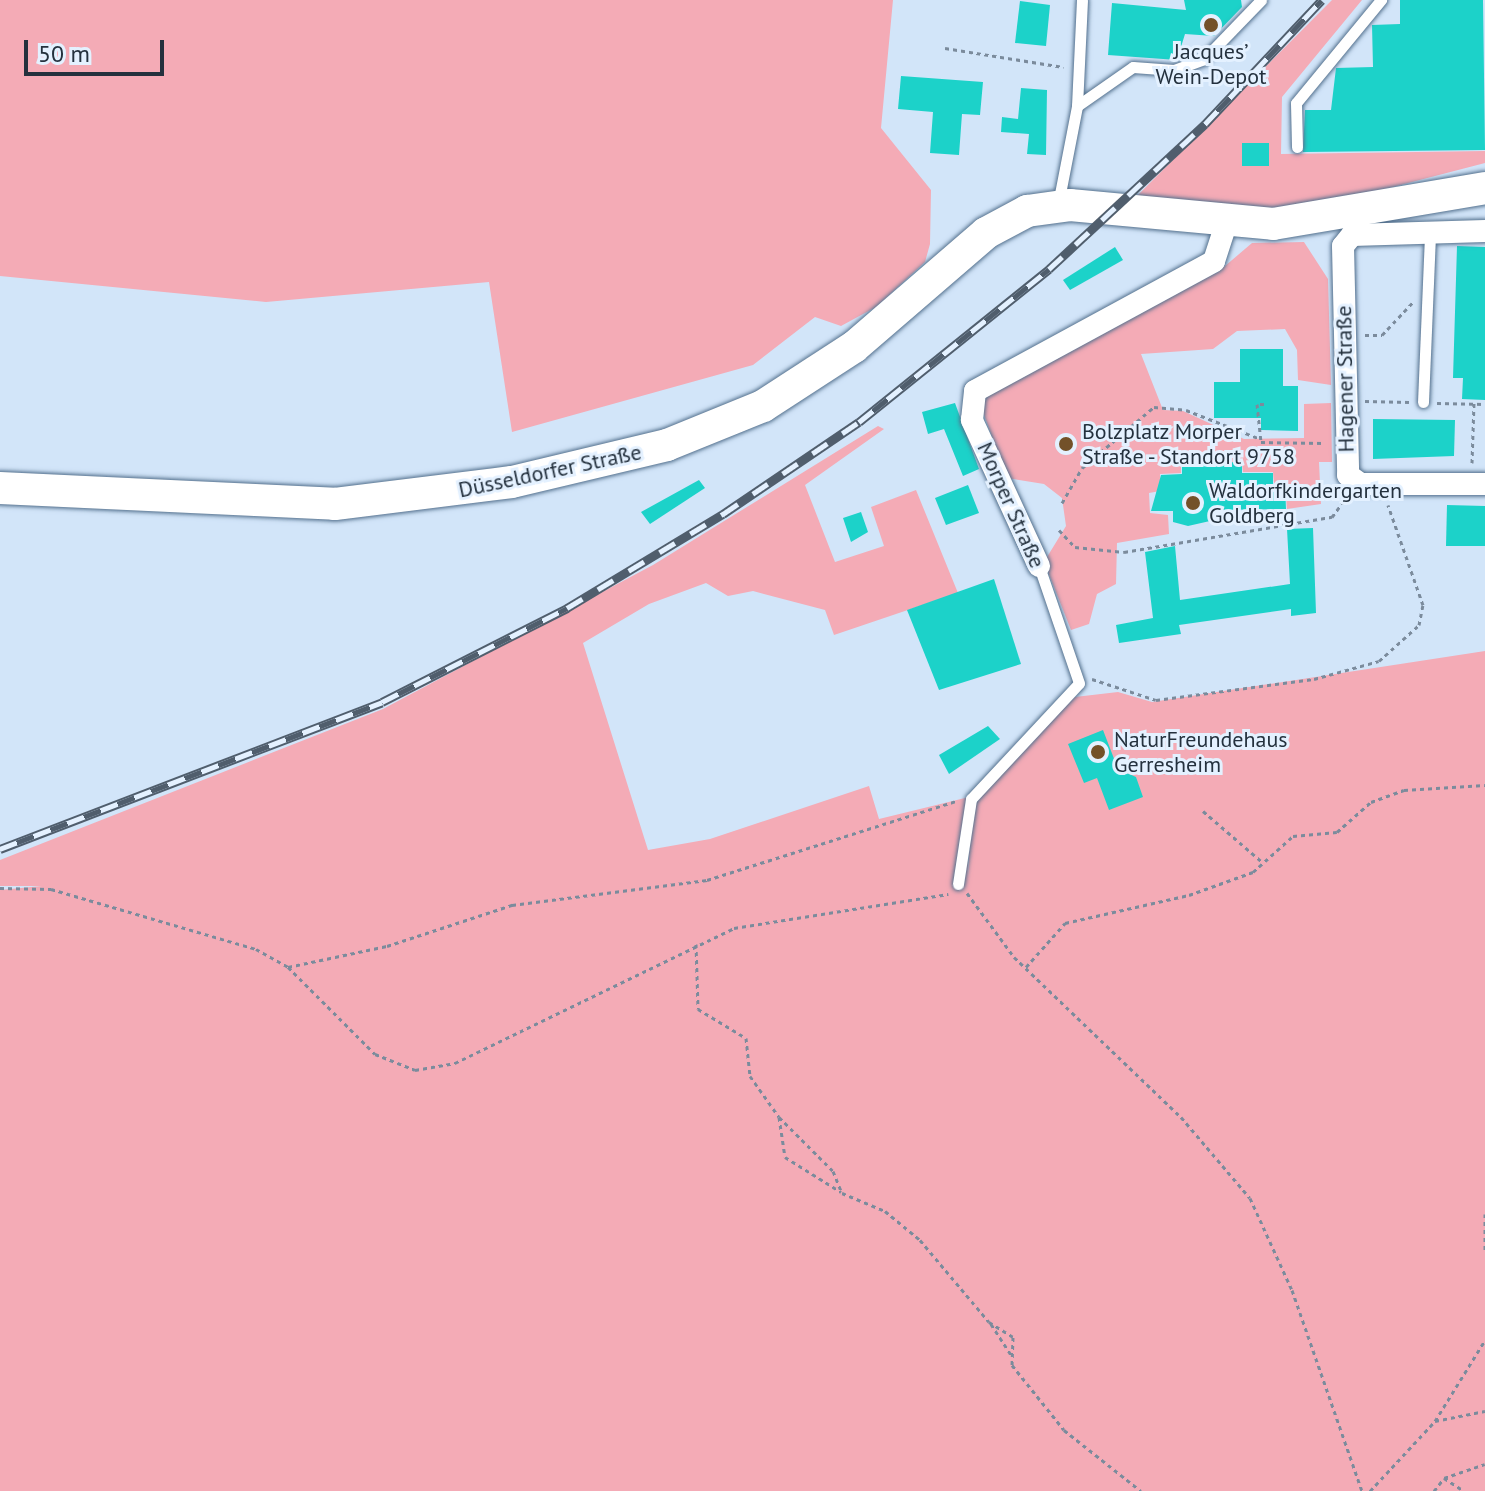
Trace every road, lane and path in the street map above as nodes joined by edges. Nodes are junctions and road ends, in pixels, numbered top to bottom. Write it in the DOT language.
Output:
graph roads {
  1 [pos="1082,0"];
  2 [pos="1261,0"];
  3 [pos="1381,0"];
  4 [pos="945,48"];
  5 [pos="1079,70"];
  6 [pos="1077,106"];
  7 [pos="1297,147"];
  8 [pos="1485,188"];
  9 [pos="1042,208"];
  10 [pos="1226,224"];
  11 [pos="1485,231"];
  12 [pos="1430,232"];
  13 [pos="1429,303"];
  14 [pos="1359,335"];
  15 [pos="1423,402"];
  16 [pos="1474,403"];
  17 [pos="1264,404"];
  18 [pos="1258,438"];
  19 [pos="1345,443"];
  20 [pos="1353,482"];
  21 [pos="1478,484"];
  22 [pos="1381,485"];
  23 [pos="0,488"];
  24 [pos="1062,503"];
  25 [pos="1059,530"];
  26 [pos="1037,556"];
  27 [pos="1077,674"];
  28 [pos="1485,785"];
  29 [pos="971,799"];
  30 [pos="1203,811"];
  31 [pos="1262,862"];
  32 [pos="958,884"];
  33 [pos="0,888"];
  34 [pos="697,943"];
  35 [pos="288,967"];
  36 [pos="1025,967"];
  37 [pos="779,1117"];
  38 [pos="842,1193"];
  39 [pos="1485,1214"];
  40 [pos="1485,1252"];
  41 [pos="989,1322"];
  42 [pos="1485,1340"];
  43 [pos="1011,1355"];
  44 [pos="1485,1411"];
  45 [pos="1435,1421"];
  46 [pos="1485,1464"];
  47 [pos="1444,1478"];
  48 [pos="1141,1491"];
  49 [pos="1362,1491"];
  50 [pos="1370,1491"];
  51 [pos="1434,1491"];
  52 [pos="1464,1491"];
  1 -- 5 [label="lane"];
  2 -- 6 [label="lane"];
  3 -- 7 [label="lane"];
  4 -- 5 [label="path"];
  5 -- 6 [label="lane"];
  6 -- 9 [label="lane"];
  8 -- 10 [label="main road"];
  9 -- 10 [label="main road"];
  9 -- 23 [label="main road, Düsseldorfer Straße"];
  10 -- 26 [label="street, Morper Straße"];
  11 -- 12 [label="street"];
  12 -- 13 [label="lane"];
  12 -- 19 [label="street, Hagener Straße"];
  13 -- 14 [label="path"];
  13 -- 15 [label="lane"];
  16 -- 21 [label="path"];
  17 -- 18 [label="path"];
  18 -- 19 [label="path"];
  18 -- 24 [label="path"];
  19 -- 20 [label="street, Hagener Straße"];
  20 -- 22 [label="street, Hagener Straße"];
  20 -- 25 [label="path"];
  21 -- 22 [label="street, Hagener Straße"];
  22 -- 27 [label="path"];
  26 -- 27 [label="lane, Morper Straße"];
  27 -- 29 [label="lane"];
  28 -- 31 [label="path"];
  29 -- 32 [label="lane"];
  29 -- 35 [label="path"];
  30 -- 31 [label="path"];
  31 -- 36 [label="path"];
  32 -- 34 [label="path"];
  32 -- 36 [label="path"];
  33 -- 35 [label="path"];
  34 -- 35 [label="path"];
  34 -- 37 [label="path"];
  36 -- 49 [label="path"];
  37 -- 38 [label="path"];
  37 -- 38 [label="path"];
  38 -- 41 [label="path"];
  39 -- 40 [label="path"];
  41 -- 43 [label="path"];
  41 -- 43 [label="path"];
  42 -- 45 [label="path"];
  43 -- 48 [label="path"];
  44 -- 45 [label="path"];
  45 -- 50 [label="path"];
  46 -- 47 [label="path"];
  47 -- 51 [label="path"];
  47 -- 52 [label="path"];
}
